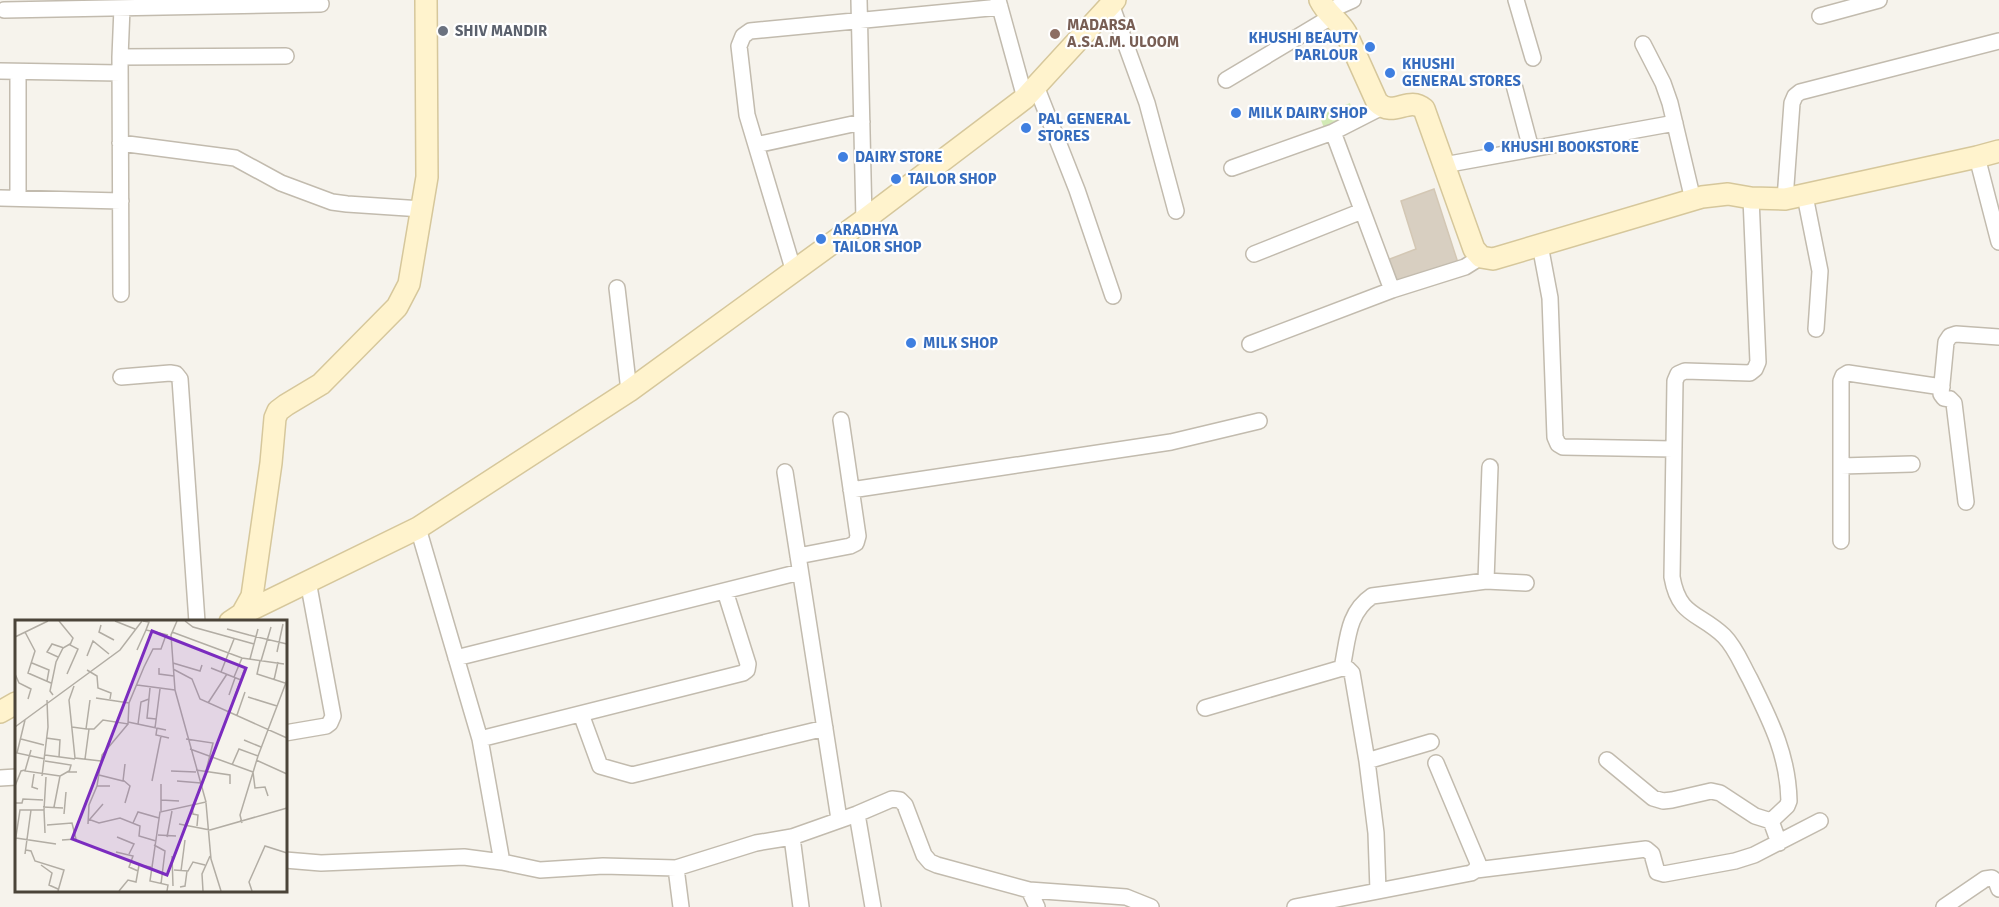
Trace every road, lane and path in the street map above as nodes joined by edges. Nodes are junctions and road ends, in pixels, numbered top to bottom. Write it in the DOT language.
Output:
graph roads {
  1 [pos="426,0"];
  2 [pos="859,0"];
  3 [pos="1353,0"];
  4 [pos="1516,0"];
  5 [pos="1879,0"];
  6 [pos="1113,2"];
  7 [pos="321,4"];
  8 [pos="999,4"];
  9 [pos="122,8"];
  10 [pos="4,10"];
  11 [pos="1326,10"];
  12 [pos="1820,16"];
  13 [pos="860,21"];
  14 [pos="1999,41"];
  15 [pos="1643,44"];
  16 [pos="286,56"];
  17 [pos="1533,58"];
  18 [pos="120,65"];
  19 [pos="0,72"];
  20 [pos="18,72"];
  21 [pos="1226,80"];
  22 [pos="1514,85"];
  23 [pos="1031,92"];
  24 [pos="1382,107"];
  25 [pos="862,122"];
  26 [pos="1675,123"];
  27 [pos="1333,132"];
  28 [pos="120,143"];
  29 [pos="756,145"];
  30 [pos="1531,149"];
  31 [pos="1999,151"];
  32 [pos="1977,157"];
  33 [pos="1444,165"];
  34 [pos="1232,168"];
  35 [pos="1795,197"];
  36 [pos="0,198"];
  37 [pos="18,198"];
  38 [pos="1751,198"];
  39 [pos="1693,200"];
  40 [pos="121,201"];
  41 [pos="422,209"];
  42 [pos="1176,211"];
  43 [pos="1362,211"];
  44 [pos="864,220"];
  45 [pos="1999,242"];
  46 [pos="1540,245"];
  47 [pos="1254,254"];
  48 [pos="1481,257"];
  49 [pos="794,272"];
  50 [pos="617,288"];
  51 [pos="1392,291"];
  52 [pos="121,294"];
  53 [pos="1113,296"];
  54 [pos="1816,329"];
  55 [pos="1999,337"];
  56 [pos="1250,344"];
  57 [pos="122,376"];
  58 [pos="1942,387"];
  59 [pos="629,390"];
  60 [pos="841,420"];
  61 [pos="1259,421"];
  62 [pos="1673,449"];
  63 [pos="1912,464"];
  64 [pos="1841,466"];
  65 [pos="1490,467"];
  66 [pos="785,472"];
  67 [pos="851,490"];
  68 [pos="1966,502"];
  69 [pos="418,528"];
  70 [pos="1841,541"];
  71 [pos="798,556"];
  72 [pos="800,572"];
  73 [pos="308,581"];
  74 [pos="1486,581"];
  75 [pos="1526,583"];
  76 [pos="725,591"];
  77 [pos="236,618"];
  78 [pos="197,620"];
  79 [pos="456,658"];
  80 [pos="1342,668"];
  81 [pos="15,704"];
  82 [pos="1205,708"];
  83 [pos="0,712"];
  84 [pos="581,714"];
  85 [pos="825,728"];
  86 [pos="286,733"];
  87 [pos="480,738"];
  88 [pos="1431,742"];
  89 [pos="1607,760"];
  90 [pos="1367,761"];
  91 [pos="1436,763"];
  92 [pos="15,777"];
  93 [pos="0,778"];
  94 [pos="857,814"];
  95 [pos="839,819"];
  96 [pos="1771,821"];
  97 [pos="1820,821"];
  98 [pos="792,837"];
  99 [pos="1779,843"];
  100 [pos="286,860"];
  101 [pos="502,862"];
  102 [pos="676,868"];
  103 [pos="1476,870"];
  104 [pos="1999,889"];
  105 [pos="1029,890"];
  106 [pos="1378,891"];
  107 [pos="681,907"];
  108 [pos="801,907"];
  109 [pos="873,907"];
  110 [pos="1037,907"];
  111 [pos="1151,907"];
  112 [pos="1295,907"];
  113 [pos="1944,907"];
  1 -- 41 [label="street"];
  2 -- 13 [label="street"];
  3 -- 11 [label="street"];
  4 -- 17 [label="street"];
  5 -- 12 [label="street"];
  6 -- 23 [label="street"];
  6 -- 42 [label="street"];
  7 -- 9 [label="street"];
  8 -- 13 [label="street"];
  8 -- 23 [label="street"];
  9 -- 10 [label="street"];
  9 -- 18 [label="street"];
  11 -- 21 [label="street"];
  11 -- 24 [label="street"];
  13 -- 25 [label="street"];
  13 -- 29 [label="street"];
  14 -- 35 [label="street"];
  15 -- 26 [label="street"];
  16 -- 18 [label="street"];
  18 -- 20 [label="street"];
  18 -- 28 [label="street"];
  19 -- 20 [label="street"];
  20 -- 37 [label="street"];
  22 -- 30 [label="street"];
  23 -- 44 [label="street"];
  23 -- 53 [label="street"];
  24 -- 27 [label="street"];
  24 -- 33 [label="street"];
  25 -- 29 [label="street"];
  25 -- 44 [label="street"];
  26 -- 30 [label="street"];
  26 -- 39 [label="street"];
  27 -- 34 [label="street"];
  27 -- 43 [label="street"];
  28 -- 40 [label="street"];
  28 -- 41 [label="street"];
  29 -- 49 [label="street"];
  30 -- 33 [label="street"];
  31 -- 32 [label="street"];
  32 -- 35 [label="street"];
  32 -- 45 [label="street"];
  33 -- 48 [label="street"];
  35 -- 38 [label="street"];
  35 -- 54 [label="street"];
  36 -- 37 [label="street"];
  37 -- 40 [label="street"];
  38 -- 39 [label="street"];
  38 -- 62 [label="street"];
  39 -- 46 [label="street"];
  40 -- 52 [label="street"];
  41 -- 77 [label="street"];
  43 -- 47 [label="street"];
  43 -- 51 [label="street"];
  44 -- 49 [label="street"];
  46 -- 48 [label="street"];
  46 -- 62 [label="street"];
  48 -- 51 [label="street"];
  49 -- 59 [label="street"];
  50 -- 59 [label="street"];
  51 -- 56 [label="street"];
  55 -- 58 [label="street"];
  57 -- 78 [label="street"];
  58 -- 64 [label="street"];
  58 -- 68 [label="street"];
  59 -- 69 [label="street"];
  60 -- 67 [label="street"];
  61 -- 67 [label="street"];
  62 -- 96 [label="street"];
  63 -- 64 [label="street"];
  64 -- 70 [label="street"];
  65 -- 74 [label="street"];
  66 -- 71 [label="street"];
  67 -- 71 [label="street"];
  69 -- 73 [label="street"];
  69 -- 79 [label="street"];
  71 -- 72 [label="street"];
  72 -- 76 [label="street"];
  72 -- 85 [label="street"];
  73 -- 77 [label="street"];
  73 -- 86 [label="street"];
  74 -- 75 [label="street"];
  74 -- 80 [label="street"];
  76 -- 79 [label="street"];
  76 -- 84 [label="street"];
  79 -- 87 [label="street"];
  80 -- 82 [label="street"];
  80 -- 90 [label="street"];
  81 -- 83 [label="street"];
  84 -- 85 [label="street"];
  84 -- 87 [label="street"];
  85 -- 95 [label="street"];
  87 -- 101 [label="street"];
  88 -- 90 [label="street"];
  89 -- 96 [label="street"];
  90 -- 106 [label="street"];
  91 -- 103 [label="street"];
  92 -- 93 [label="street"];
  94 -- 95 [label="street"];
  94 -- 105 [label="street"];
  94 -- 109 [label="street"];
  95 -- 98 [label="street"];
  96 -- 99 [label="street"];
  97 -- 99 [label="street"];
  98 -- 102 [label="street"];
  98 -- 108 [label="street"];
  99 -- 103 [label="street"];
  100 -- 101 [label="street"];
  101 -- 102 [label="street"];
  102 -- 107 [label="street"];
  103 -- 106 [label="street"];
  104 -- 113 [label="street"];
  105 -- 110 [label="street"];
  105 -- 111 [label="street"];
  106 -- 112 [label="street"];
}
